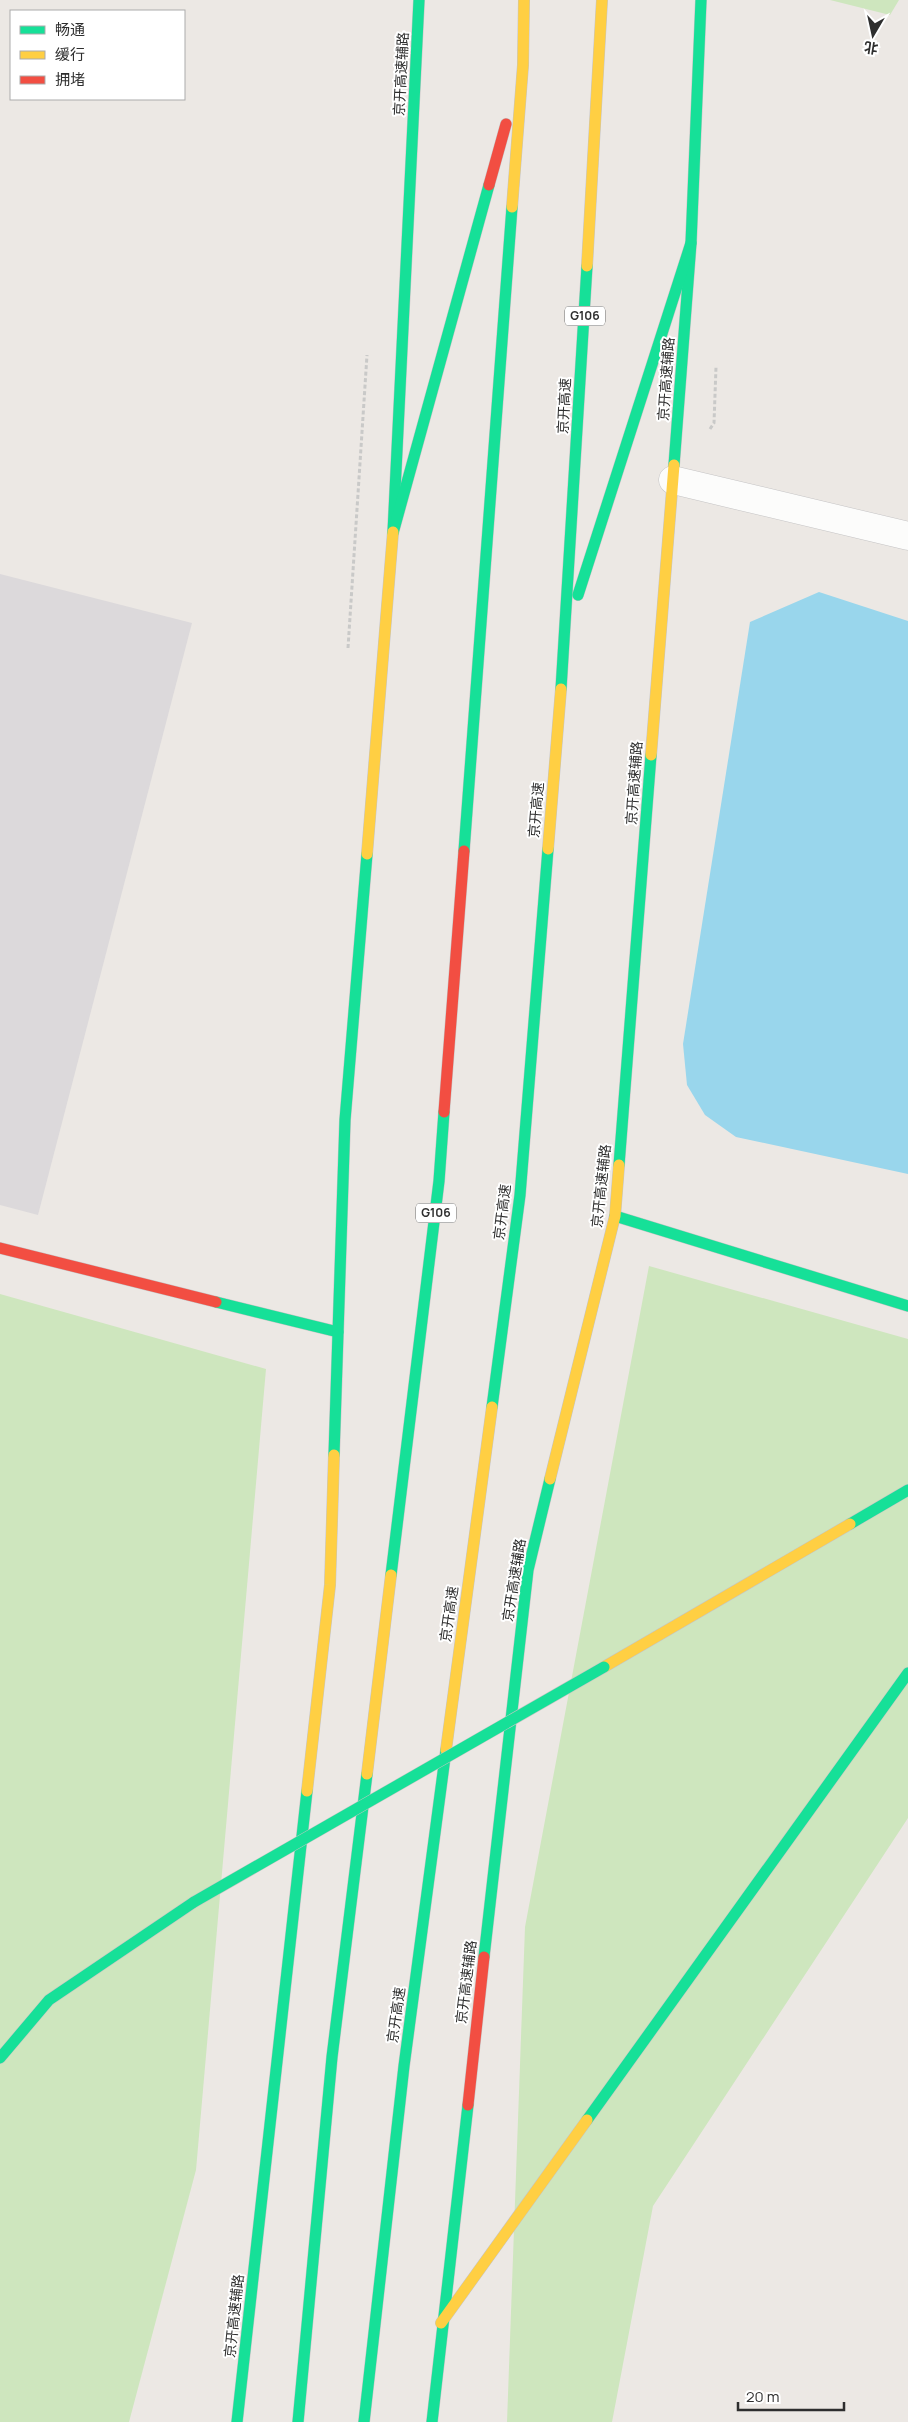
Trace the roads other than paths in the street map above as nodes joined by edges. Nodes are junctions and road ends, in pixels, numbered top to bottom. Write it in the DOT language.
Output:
graph roads {
  1 [pos="420,0"];
  2 [pos="524,0"];
  3 [pos="602,0"];
  4 [pos="701,0"];
  5 [pos="523,65"];
  6 [pos="691,243"];
  7 [pos="673,480"];
  8 [pos="394,533"];
  9 [pos="908,536"];
  10 [pos="566,632"];
  11 [pos="615,1216"];
  12 [pos="0,1248"];
  13 [pos="908,1306"];
  14 [pos="338,1332"];
  15 [pos="908,1490"];
  16 [pos="908,1673"];
  17 [pos="0,2058"];
  18 [pos="442,2323"];
  19 [pos="237,2422"];
  20 [pos="298,2422"];
  21 [pos="364,2422"];
  22 [pos="432,2422"];
  1 -- 8 [label="main road, 京开高速辅路"];
  2 -- 5 [label="main road, G106"];
  3 -- 10 [label="main road, 京开高速 / G106"];
  4 -- 6 [label="main road, 京开高速辅路"];
  5 -- 8 [label="main road"];
  5 -- 20 [label="main road, G106"];
  6 -- 7 [label="main road, 京开高速辅路"];
  6 -- 10 [label="main road"];
  7 -- 9 [label="street"];
  7 -- 11 [label="main road, 京开高速辅路"];
  8 -- 14 [label="main road, 京开高速辅路"];
  10 -- 21 [label="main road, 京开高速 / G106"];
  11 -- 13 [label="main road"];
  11 -- 18 [label="main road, 京开高速辅路"];
  12 -- 14 [label="main road"];
  14 -- 19 [label="main road, 京开高速辅路"];
  15 -- 17 [label="main road, bridge"];
  16 -- 18 [label="main road"];
  18 -- 22 [label="main road, 京开高速辅路"];
}
